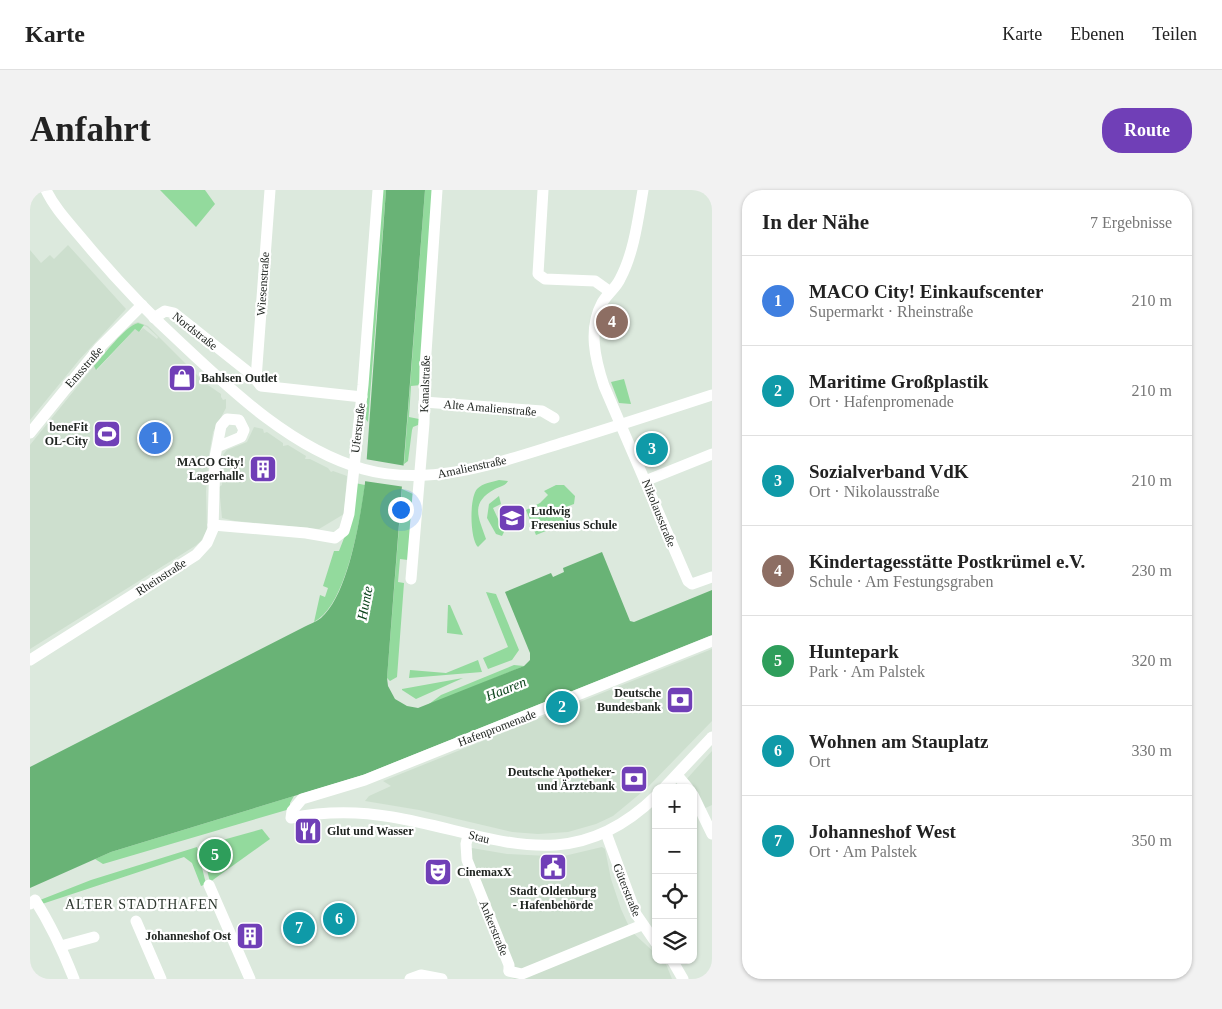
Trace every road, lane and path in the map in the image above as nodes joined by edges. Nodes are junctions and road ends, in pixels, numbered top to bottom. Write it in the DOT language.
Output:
graph roads {
  1 [pos="46,190"];
  2 [pos="270,190"];
  3 [pos="378,190"];
  4 [pos="437,190"];
  5 [pos="543,190"];
  6 [pos="644,190"];
  7 [pos="609,291"];
  8 [pos="142,305"];
  9 [pos="154,318"];
  10 [pos="256,379"];
  11 [pos="712,395"];
  12 [pos="362,397"];
  13 [pos="424,402"];
  14 [pos="554,418"];
  15 [pos="621,424"];
  16 [pos="30,432"];
  17 [pos="217,448"];
  18 [pos="712,454"];
  19 [pos="645,481"];
  20 [pos="213,525"];
  21 [pos="712,577"];
  22 [pos="411,578"];
  23 [pos="712,641"];
  24 [pos="30,660"];
  25 [pos="712,737"];
  26 [pos="676,775"];
  27 [pos="668,784"];
  28 [pos="684,784"];
  29 [pos="652,799"];
  30 [pos="697,803"];
  31 [pos="291,818"];
  32 [pos="606,833"];
  33 [pos="712,834"];
  34 [pos="468,835"];
  35 [pos="209,885"];
  36 [pos="33,902"];
  37 [pos="136,921"];
  38 [pos="642,925"];
  39 [pos="94,937"];
  40 [pos="652,938"];
  41 [pos="61,946"];
  42 [pos="674,964"];
  43 [pos="506,975"];
  44 [pos="74,979"];
  45 [pos="161,979"];
  46 [pos="250,979"];
  47 [pos="410,979"];
  48 [pos="442,979"];
  49 [pos="683,979"];
  1 -- 8 [label="street, Nordstraße"];
  2 -- 10 [label="street, Wiesenstraße"];
  3 -- 12 [label="street, Uferstraße"];
  4 -- 13 [label="street, Kanalstraße"];
  5 -- 7 [label="street"];
  6 -- 7 [label="street, Nikolausstraße"];
  7 -- 15 [label="street, Nikolausstraße"];
  8 -- 9 [label="street, Nordstraße"];
  8 -- 16 [label="street, Emsstraße"];
  9 -- 10 [label="street, Nordstraße"];
  9 -- 15 [label="street, Amalienstraße"];
  10 -- 12 [label="street, Nordstraße"];
  11 -- 15 [label="street, Amalienstraße"];
  12 -- 20 [label="street, Uferstraße"];
  13 -- 14 [label="street, Alte Amalienstraße"];
  13 -- 22 [label="street, Kanalstraße"];
  15 -- 19 [label="street, Nikolausstraße"];
  17 -- 20 [label="street, Rheinstraße"];
  18 -- 19 [label="street"];
  19 -- 21 [label="street, Nikolausstraße"];
  20 -- 24 [label="street, Rheinstraße"];
  23 -- 31 [label="street, Hafenpromenade"];
  25 -- 26 [label="street"];
  26 -- 27 [label="street"];
  26 -- 28 [label="street"];
  29 -- 32 [label="street, Stau"];
  30 -- 33 [label="street"];
  31 -- 34 [label="street, Stau"];
  32 -- 34 [label="street, Stau"];
  32 -- 38 [label="street, Güterstraße"];
  34 -- 43 [label="street, Ankerstraße"];
  35 -- 46 [label="street"];
  36 -- 41 [label="street"];
  37 -- 45 [label="street"];
  38 -- 40 [label="street, Güterstraße"];
  38 -- 43 [label="street, Ankerstraße"];
  39 -- 41 [label="street"];
  41 -- 44 [label="street"];
  42 -- 49 [label="street"];
  47 -- 48 [label="street"];
}
